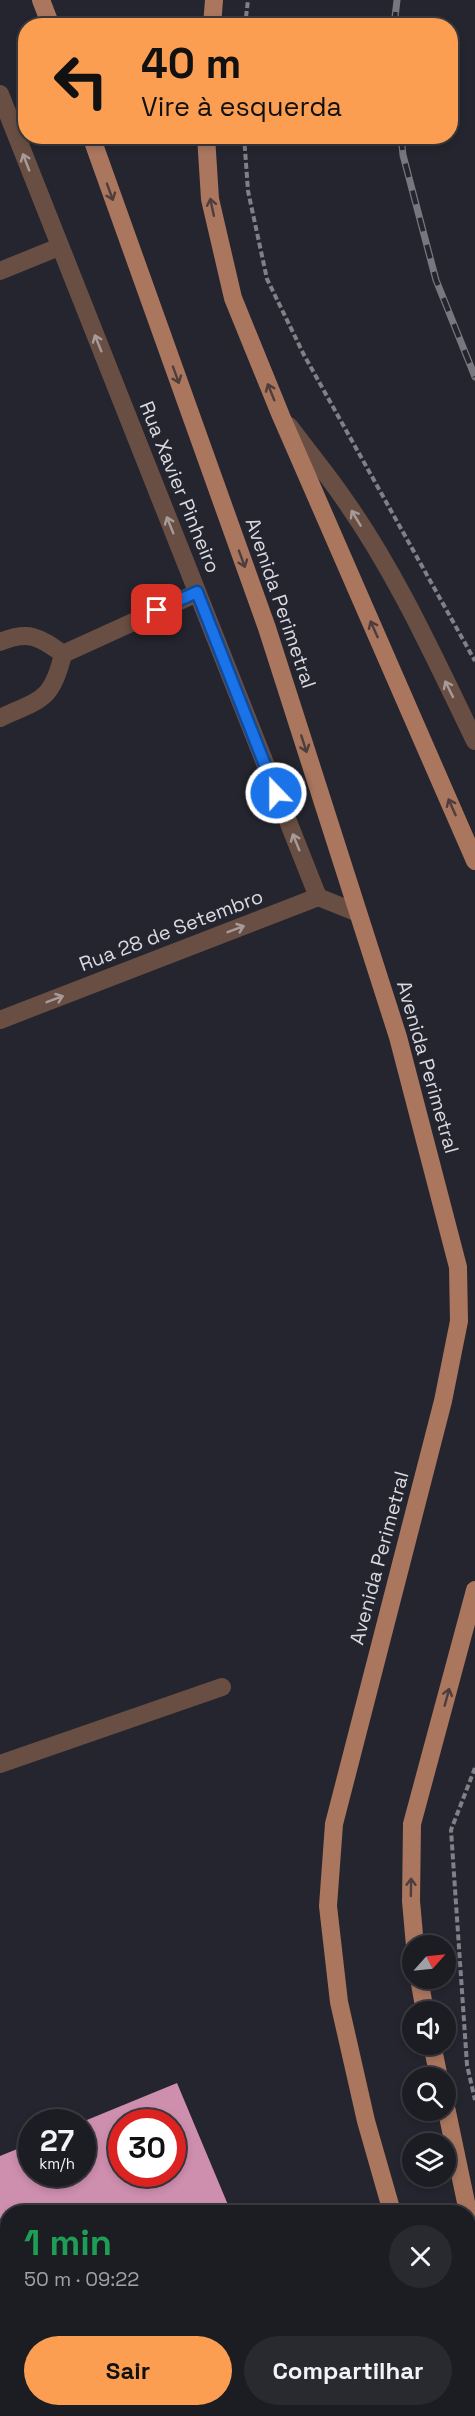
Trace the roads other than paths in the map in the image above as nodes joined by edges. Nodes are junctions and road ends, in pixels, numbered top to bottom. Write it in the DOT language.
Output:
graph roads {
  1 [pos="42,0"];
  2 [pos="214,0"];
  3 [pos="48,18"];
  4 [pos="213,18"];
  5 [pos="0,94"];
  6 [pos="18,141"];
  7 [pos="19,144"];
  8 [pos="94,144"];
  9 [pos="207,144"];
  10 [pos="59,247"];
  11 [pos="0,271"];
  12 [pos="281,416"];
  13 [pos="197,592"];
  14 [pos="0,642"];
  15 [pos="63,654"];
  16 [pos="0,718"];
  17 [pos="475,741"];
  18 [pos="475,861"];
  19 [pos="318,897"];
  20 [pos="358,913"];
  21 [pos="0,1020"];
  22 [pos="475,1590"];
  23 [pos="222,1687"];
  24 [pos="0,1764"];
  25 [pos="414,1935"];
  26 [pos="449,2121"];
  27 [pos="390,2205"];
  28 [pos="466,2205"];
  1 -- 3 [label="main road"];
  2 -- 4 [label="main road"];
  6 -- 5 [label="street, Rua Xavier Pinheiro, one-way"];
  10 -- 7 [label="street, Rua Xavier Pinheiro, one-way"];
  8 -- 20 [label="main road, Avenida Perimetral, one-way"];
  12 -- 9 [label="main road, one-way"];
  10 -- 11 [label="street"];
  13 -- 10 [label="street, Rua Xavier Pinheiro, one-way"];
  17 -- 12 [label="street, one-way"];
  18 -- 12 [label="main road, one-way"];
  13 -- 15 [label="street"];
  19 -- 13 [label="street, Rua Xavier Pinheiro, one-way"];
  14 -- 15 [label="street"];
  15 -- 16 [label="street"];
  19 -- 20 [label="street"];
  21 -- 19 [label="street, Rua 28 de Setembro, one-way"];
  20 -- 27 [label="main road, Avenida Perimetral"];
  25 -- 22 [label="main road, one-way"];
  23 -- 24 [label="street"];
  26 -- 28 [label="main road"];
}
